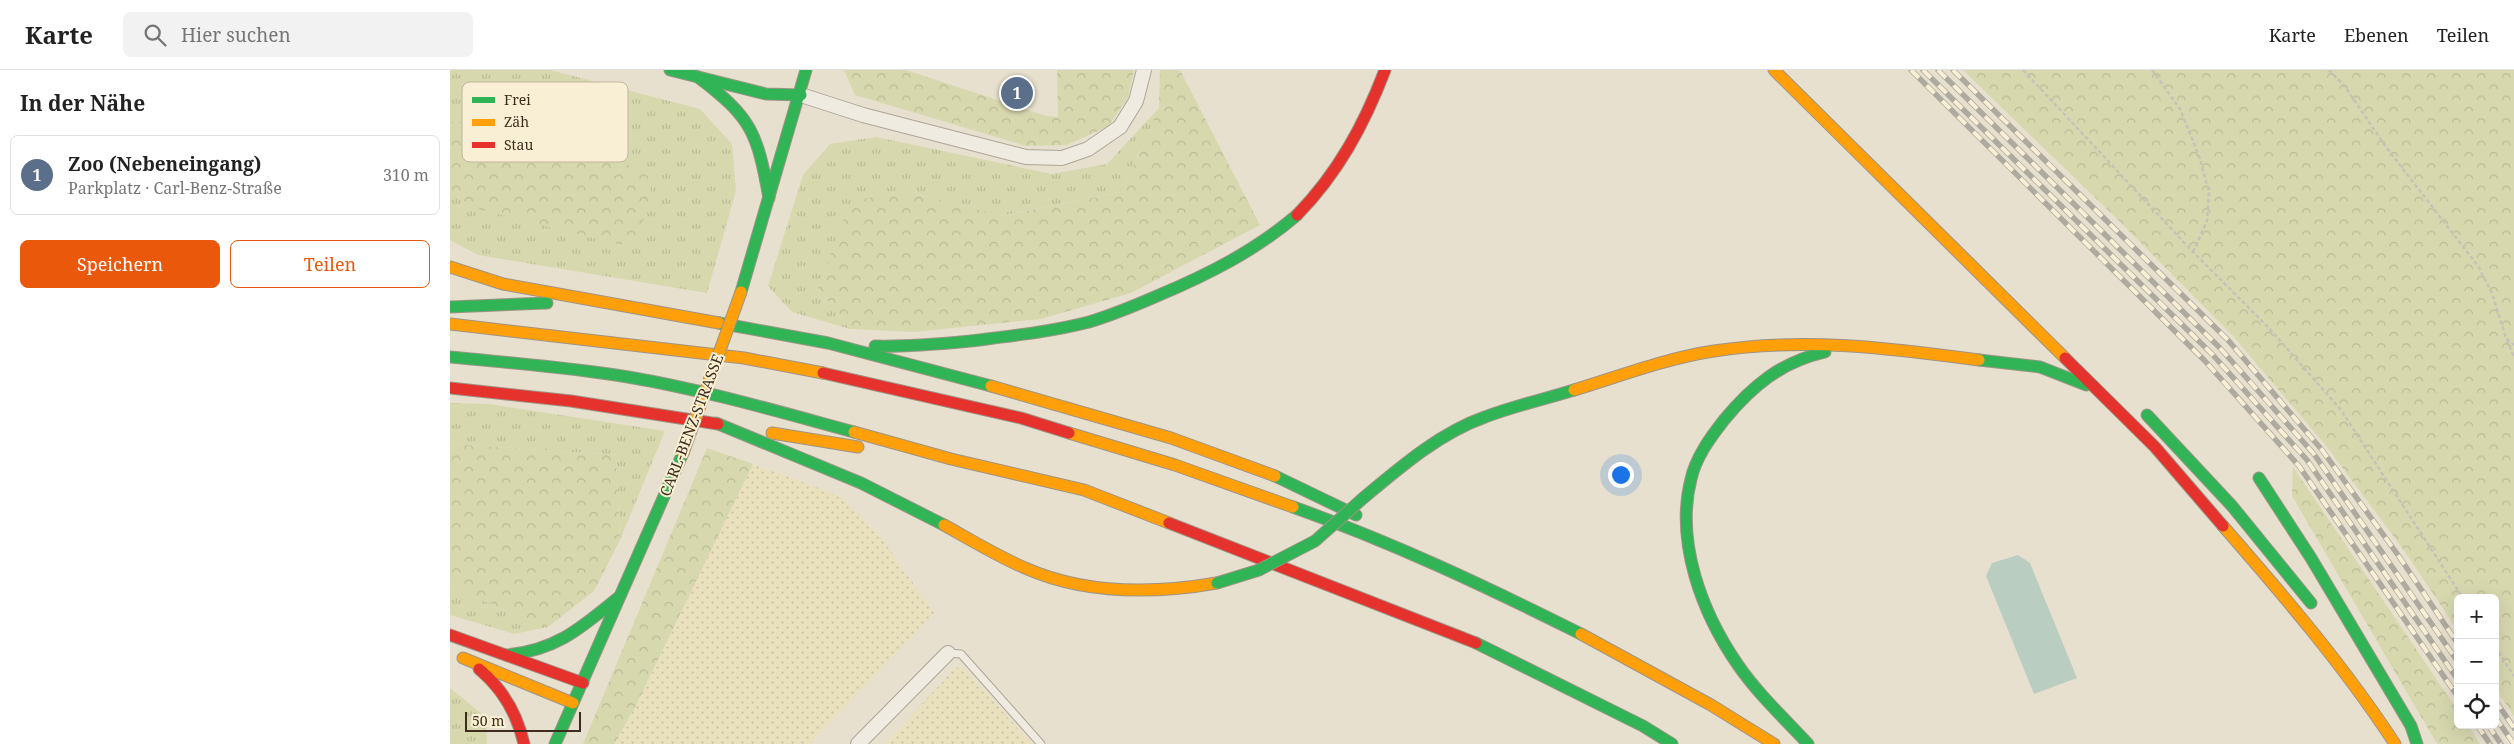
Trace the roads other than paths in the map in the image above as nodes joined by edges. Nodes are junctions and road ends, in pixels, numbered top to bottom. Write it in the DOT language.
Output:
graph roads {
  1 [pos="670,70"];
  2 [pos="806,70"];
  3 [pos="1144,70"];
  4 [pos="1385,70"];
  5 [pos="1774,70"];
  6 [pos="698,77"];
  7 [pos="778,84"];
  8 [pos="800,95"];
  9 [pos="769,198"];
  10 [pos="450,267"];
  11 [pos="450,307"];
  12 [pos="627,307"];
  13 [pos="450,324"];
  14 [pos="828,343"];
  15 [pos="1898,353"];
  16 [pos="450,357"];
  17 [pos="450,388"];
  18 [pos="2097,390"];
  19 [pos="2140,408"];
  20 [pos="716,423"];
  21 [pos="951,459"];
  22 [pos="2259,478"];
  23 [pos="1364,518"];
  24 [pos="1406,538"];
  25 [pos="618,597"];
  26 [pos="1507,597"];
  27 [pos="2318,610"];
  28 [pos="450,635"];
  29 [pos="450,652"];
  30 [pos="948,653"];
  31 [pos="502,655"];
  32 [pos="468,660"];
  33 [pos="582,683"];
  34 [pos="573,703"];
  35 [pos="2394,720"];
  36 [pos="1812,741"];
  37 [pos="524,744"];
  38 [pos="555,744"];
  39 [pos="858,744"];
  40 [pos="1041,744"];
  41 [pos="1672,744"];
  42 [pos="1774,744"];
  43 [pos="2395,744"];
  44 [pos="2410,744"];
  45 [pos="2418,744"];
  1 -- 6 [label="main road"];
  2 -- 8 [label="main road, CARL-BENZ-STRASSE"];
  3 -- 8 [label="street"];
  4 -- 14 [label="main road"];
  5 -- 18 [label="main road"];
  6 -- 8 [label="main road"];
  6 -- 9 [label="main road"];
  7 -- 8 [label="main road"];
  8 -- 9 [label="main road, CARL-BENZ-STRASSE"];
  9 -- 25 [label="main road, CARL-BENZ-STRASSE, bridge"];
  10 -- 12 [label="main road"];
  11 -- 12 [label="main road"];
  12 -- 14 [label="main road"];
  13 -- 26 [label="main road"];
  14 -- 23 [label="main road"];
  15 -- 18 [label="main road"];
  15 -- 20 [label="main road, bridge"];
  15 -- 36 [label="main road"];
  16 -- 21 [label="main road"];
  17 -- 20 [label="main road"];
  18 -- 43 [label="main road"];
  19 -- 27 [label="main road"];
  20 -- 21 [label="main road"];
  21 -- 41 [label="main road"];
  22 -- 45 [label="main road"];
  24 -- 26 [label="main road"];
  25 -- 31 [label="main road"];
  25 -- 33 [label="main road, CARL-BENZ-STRASSE"];
  26 -- 42 [label="main road"];
  28 -- 31 [label="main road"];
  29 -- 32 [label="main road"];
  30 -- 39 [label="street"];
  30 -- 40 [label="lane"];
  31 -- 33 [label="main road"];
  32 -- 34 [label="main road"];
  32 -- 37 [label="main road"];
  33 -- 34 [label="main road, CARL-BENZ-STRASSE"];
  34 -- 38 [label="main road, CARL-BENZ-STRASSE"];
  35 -- 44 [label="main road"];
}
